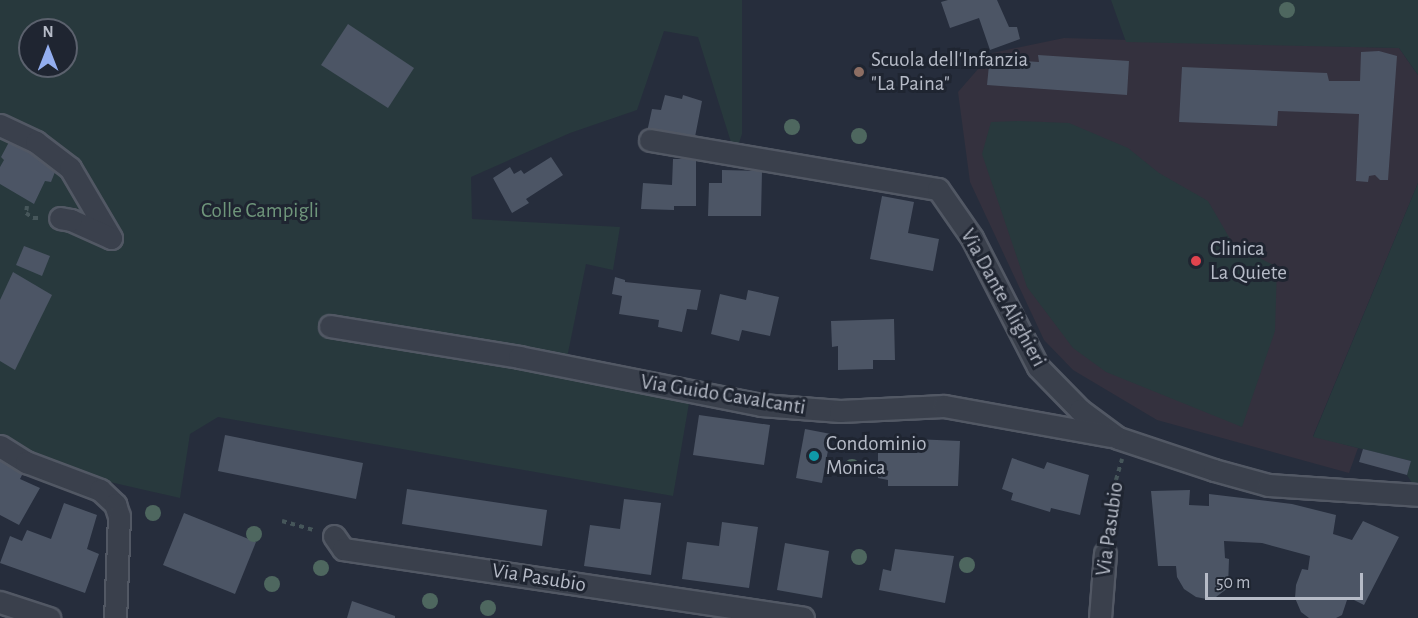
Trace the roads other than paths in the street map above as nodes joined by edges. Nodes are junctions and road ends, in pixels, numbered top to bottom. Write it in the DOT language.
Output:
graph roads {
  1 [pos="0,125"];
  2 [pos="650,140"];
  3 [pos="60,218"];
  4 [pos="330,326"];
  5 [pos="1122,439"];
  6 [pos="0,446"];
  7 [pos="1418,495"];
  8 [pos="334,536"];
  9 [pos="1105,553"];
  10 [pos="0,602"];
  11 [pos="49,618"];
  12 [pos="115,618"];
  13 [pos="803,618"];
  14 [pos="1100,618"];
  1 -- 3 [label="street"];
  2 -- 5 [label="street, Via Dante Alighieri"];
  4 -- 5 [label="street, Via Guido Cavalcanti"];
  5 -- 7 [label="street, Via Dante Alighieri"];
  6 -- 12 [label="street"];
  8 -- 13 [label="street, Via Pasubio"];
  9 -- 14 [label="street, Via Pasubio"];
  10 -- 11 [label="street"];
}
